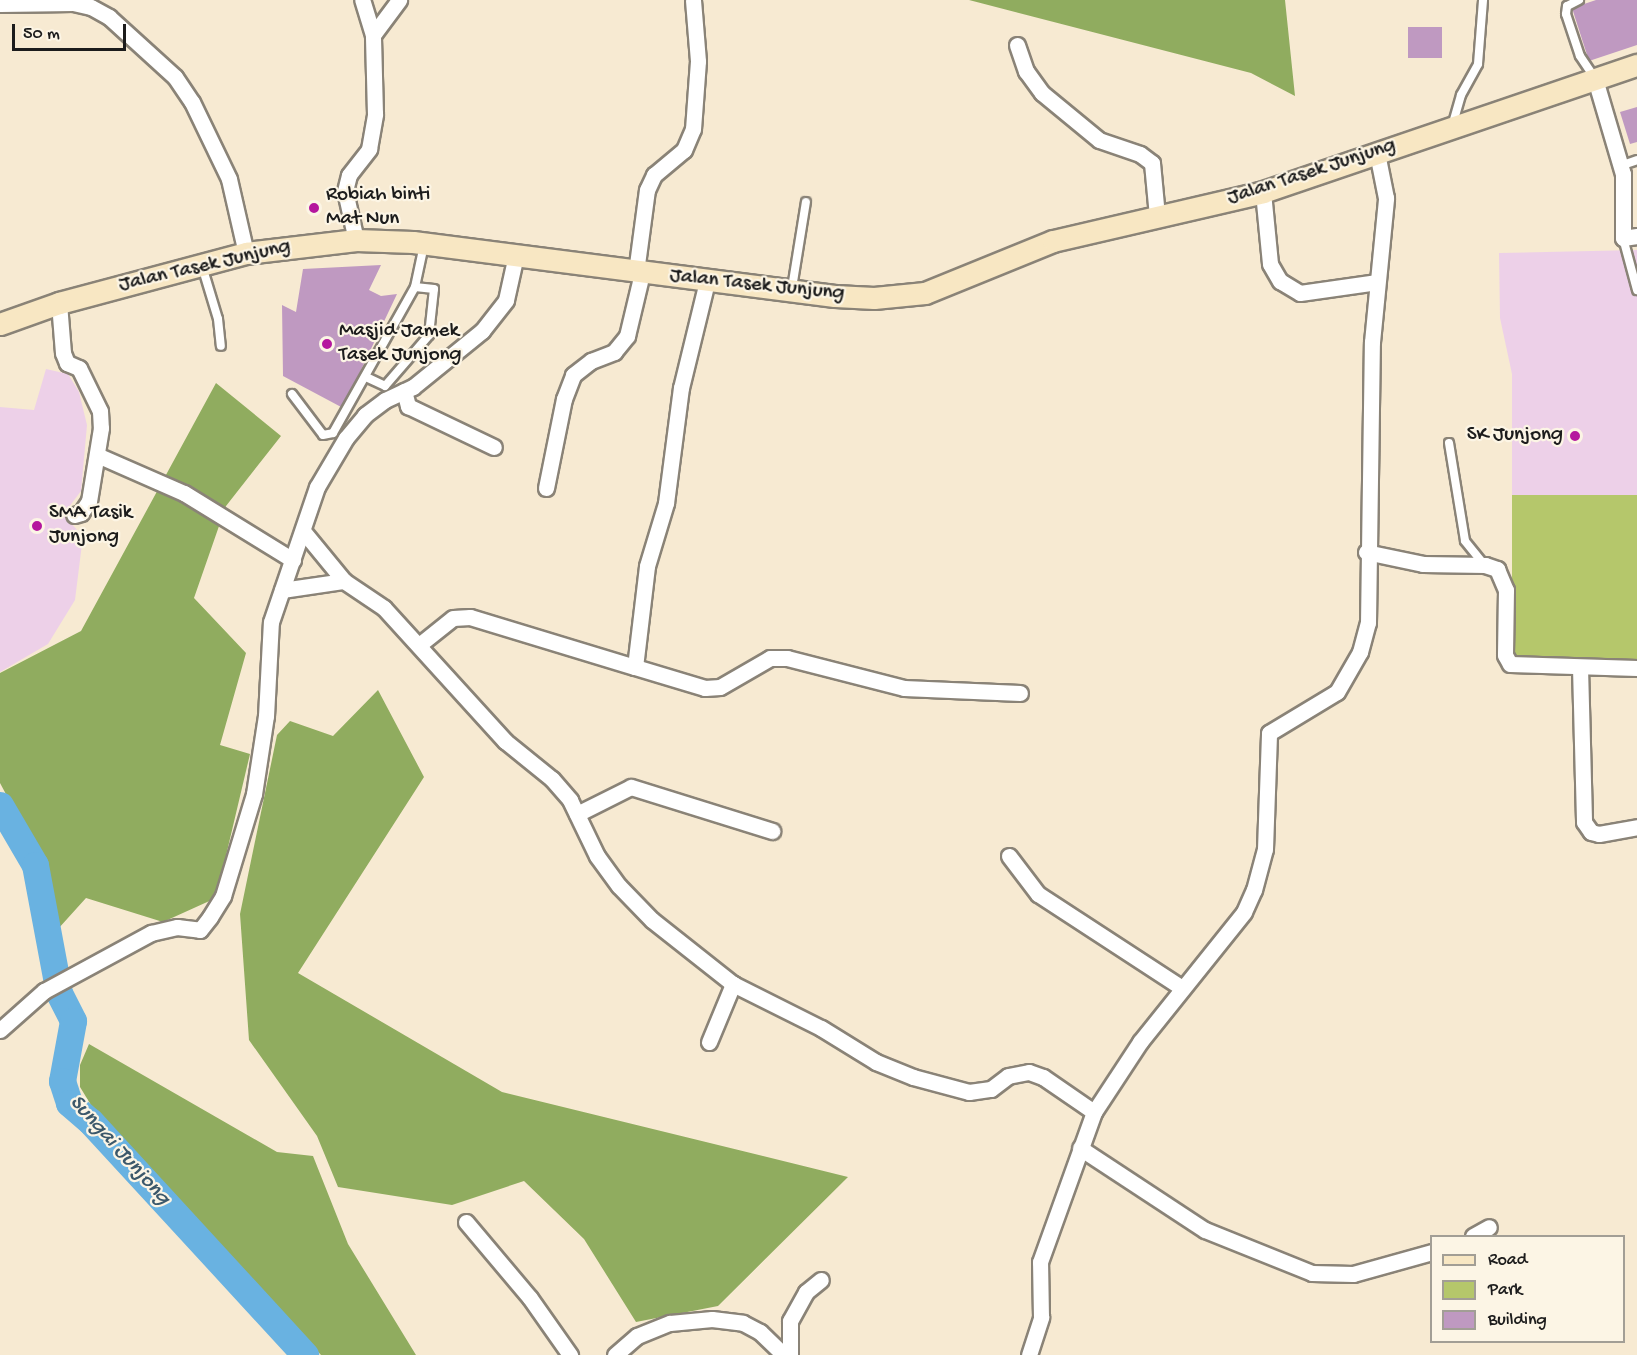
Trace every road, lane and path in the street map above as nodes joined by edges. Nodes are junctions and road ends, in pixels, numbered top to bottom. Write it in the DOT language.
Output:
graph roads {
  1 [pos="362,0"];
  2 [pos="399,0"];
  3 [pos="693,0"];
  4 [pos="1483,0"];
  5 [pos="1579,0"];
  6 [pos="0,4"];
  7 [pos="373,35"];
  8 [pos="1017,45"];
  9 [pos="1637,65"];
  10 [pos="1595,79"];
  11 [pos="1453,125"];
  12 [pos="1377,153"];
  13 [pos="1637,160"];
  14 [pos="1620,166"];
  15 [pos="1263,192"];
  16 [pos="806,202"];
  17 [pos="1157,216"];
  18 [pos="1630,237"];
  19 [pos="356,240"];
  20 [pos="425,244"];
  21 [pos="246,253"];
  22 [pos="516,255"];
  23 [pos="201,264"];
  24 [pos="639,273"];
  25 [pos="707,281"];
  26 [pos="1377,282"];
  27 [pos="416,287"];
  28 [pos="1637,290"];
  29 [pos="791,292"];
  30 [pos="59,303"];
  31 [pos="0,324"];
  32 [pos="221,346"];
  33 [pos="366,377"];
  34 [pos="404,391"];
  35 [pos="292,394"];
  36 [pos="1449,443"];
  37 [pos="494,447"];
  38 [pos="97,455"];
  39 [pos="546,488"];
  40 [pos="74,515"];
  41 [pos="303,531"];
  42 [pos="1366,552"];
  43 [pos="293,560"];
  44 [pos="1485,565"];
  45 [pos="344,581"];
  46 [pos="282,590"];
  47 [pos="419,645"];
  48 [pos="634,667"];
  49 [pos="1580,667"];
  50 [pos="1637,668"];
  51 [pos="1020,693"];
  52 [pos="577,814"];
  53 [pos="1637,827"];
  54 [pos="772,831"];
  55 [pos="1009,856"];
  56 [pos="733,984"];
  57 [pos="1182,988"];
  58 [pos="0,1030"];
  59 [pos="709,1042"];
  60 [pos="1094,1112"];
  61 [pos="1080,1148"];
  62 [pos="466,1222"];
  63 [pos="1490,1227"];
  64 [pos="1475,1235"];
  65 [pos="1430,1252"];
  66 [pos="821,1280"];
  67 [pos="570,1355"];
  68 [pos="615,1355"];
  69 [pos="784,1355"];
  70 [pos="790,1355"];
  71 [pos="1029,1355"];
  1 -- 7 [label="street"];
  2 -- 7 [label="street"];
  3 -- 24 [label="street"];
  4 -- 11 [label="lane"];
  5 -- 10 [label="lane"];
  6 -- 21 [label="street"];
  7 -- 19 [label="street"];
  8 -- 17 [label="street"];
  9 -- 10 [label="main road, Jalan Tasek Junjung"];
  10 -- 11 [label="main road, Jalan Tasek Junjung"];
  10 -- 14 [label="street"];
  11 -- 12 [label="main road, Jalan Tasek Junjung"];
  12 -- 15 [label="main road, Jalan Tasek Junjung"];
  12 -- 26 [label="street"];
  13 -- 14 [label="lane"];
  14 -- 18 [label="street"];
  15 -- 17 [label="main road, Jalan Tasek Junjung"];
  15 -- 26 [label="street"];
  16 -- 29 [label="lane"];
  17 -- 29 [label="main road, Jalan Tasek Junjung"];
  18 -- 28 [label="lane"];
  19 -- 20 [label="main road, Jalan Tasek Junjung"];
  19 -- 21 [label="main road, Jalan Tasek Junjung"];
  20 -- 22 [label="main road, Jalan Tasek Junjung"];
  20 -- 27 [label="lane"];
  21 -- 23 [label="main road, Jalan Tasek Junjung"];
  22 -- 24 [label="main road, Jalan Tasek Junjung"];
  22 -- 34 [label="street"];
  23 -- 30 [label="main road, Jalan Tasek Junjung"];
  23 -- 32 [label="lane"];
  24 -- 25 [label="main road, Jalan Tasek Junjung"];
  24 -- 39 [label="street"];
  25 -- 29 [label="main road, Jalan Tasek Junjung"];
  25 -- 48 [label="street"];
  26 -- 42 [label="street"];
  27 -- 33 [label="lane"];
  27 -- 33 [label="lane"];
  30 -- 31 [label="main road, Jalan Tasek Junjung"];
  30 -- 38 [label="street"];
  33 -- 35 [label="lane"];
  34 -- 37 [label="street"];
  34 -- 41 [label="street"];
  36 -- 44 [label="lane"];
  38 -- 40 [label="street"];
  38 -- 43 [label="street"];
  41 -- 43 [label="street"];
  41 -- 45 [label="street"];
  42 -- 44 [label="street"];
  42 -- 57 [label="street"];
  43 -- 46 [label="street"];
  44 -- 49 [label="street"];
  45 -- 46 [label="street"];
  45 -- 47 [label="street"];
  46 -- 58 [label="street"];
  47 -- 48 [label="street"];
  47 -- 52 [label="street"];
  48 -- 51 [label="street"];
  49 -- 50 [label="street"];
  49 -- 53 [label="street"];
  52 -- 54 [label="street"];
  52 -- 56 [label="street"];
  55 -- 57 [label="street"];
  56 -- 59 [label="street"];
  56 -- 60 [label="street"];
  57 -- 60 [label="street"];
  60 -- 61 [label="street"];
  61 -- 65 [label="street"];
  61 -- 71 [label="street"];
  62 -- 67 [label="street"];
  63 -- 64 [label="street"];
  66 -- 70 [label="street"];
  68 -- 69 [label="street"];
}
